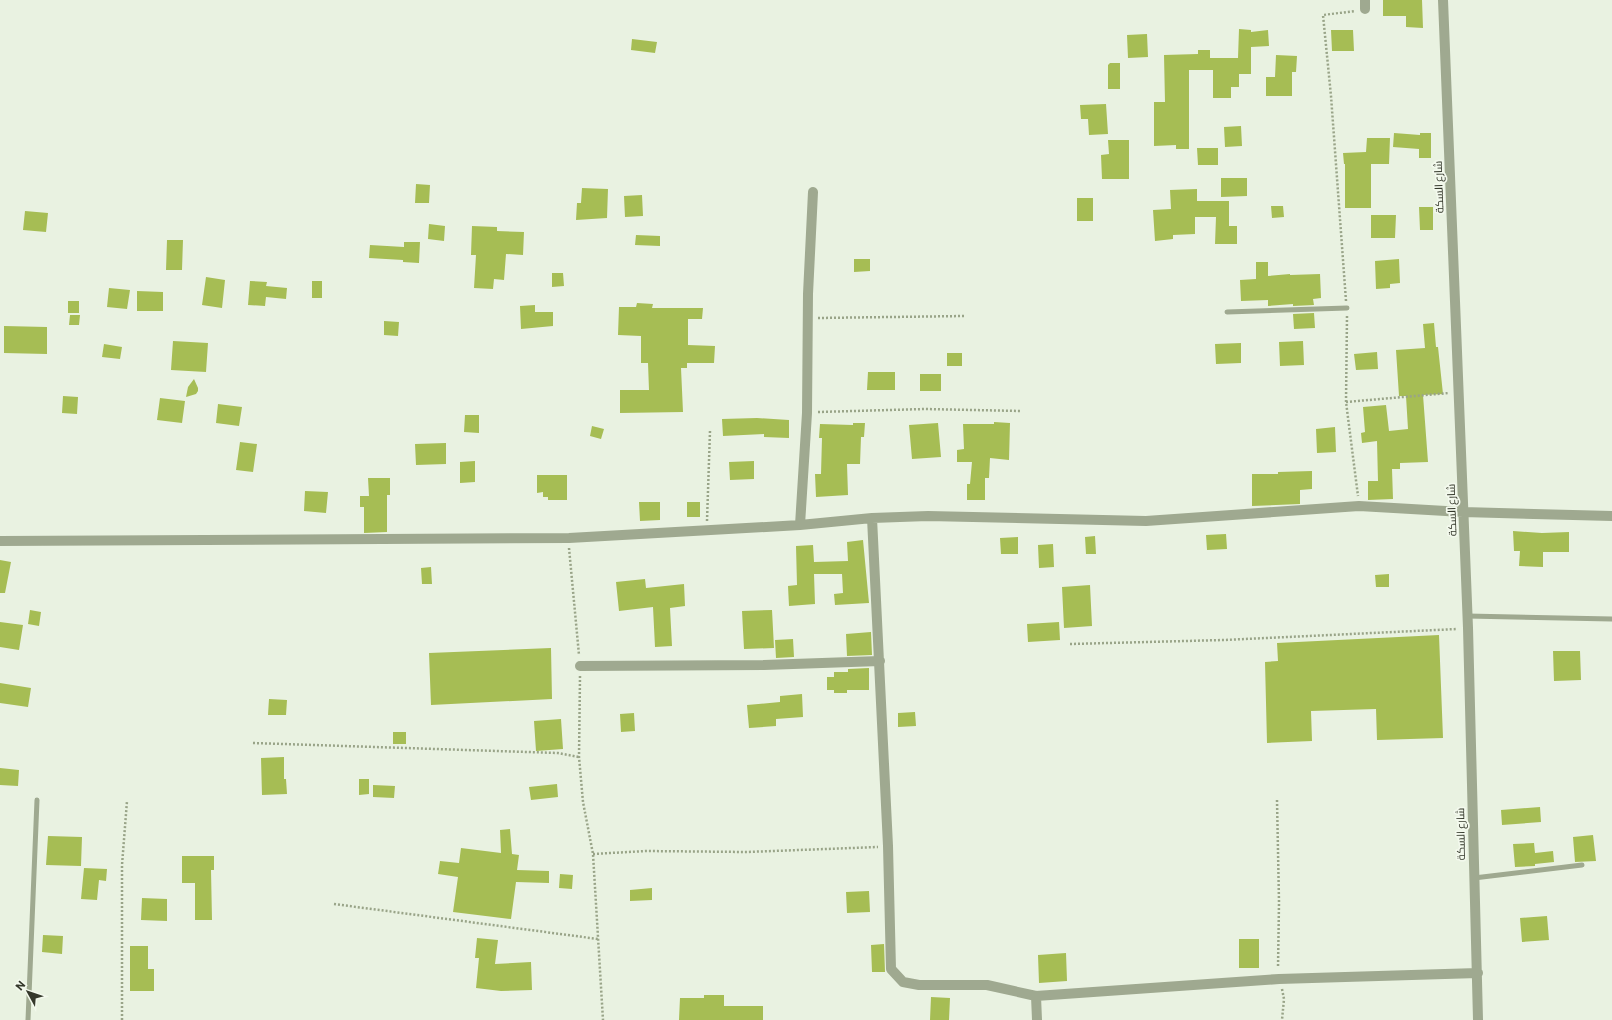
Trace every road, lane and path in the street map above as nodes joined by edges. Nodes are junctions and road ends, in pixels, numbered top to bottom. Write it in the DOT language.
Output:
graph roads {
  1 [pos="1443,0"];
  2 [pos="1365,5"];
  3 [pos="813,192"];
  4 [pos="1347,308"];
  5 [pos="1227,312"];
  6 [pos="964,316"];
  7 [pos="808,318"];
  8 [pos="1458,392"];
  9 [pos="1346,402"];
  10 [pos="1020,410"];
  11 [pos="807,413"];
  12 [pos="710,431"];
  13 [pos="1359,506"];
  14 [pos="1463,512"];
  15 [pos="1612,516"];
  16 [pos="872,518"];
  17 [pos="800,525"];
  18 [pos="706,531"];
  19 [pos="569,538"];
  20 [pos="0,541"];
  21 [pos="1466,616"];
  22 [pos="1612,619"];
  23 [pos="1468,628"];
  24 [pos="1070,644"];
  25 [pos="880,661"];
  26 [pos="580,666"];
  27 [pos="253,743"];
  28 [pos="579,757"];
  29 [pos="37,800"];
  30 [pos="127,800"];
  31 [pos="1277,800"];
  32 [pos="888,846"];
  33 [pos="593,854"];
  34 [pos="1582,866"];
  35 [pos="1474,878"];
  36 [pos="334,904"];
  37 [pos="598,939"];
  38 [pos="1478,974"];
  39 [pos="1279,978"];
  40 [pos="1036,996"];
  41 [pos="28,1020"];
  42 [pos="122,1020"];
  43 [pos="603,1020"];
  44 [pos="1037,1020"];
  45 [pos="1282,1020"];
  46 [pos="1478,1020"];
  1 -- 8 [label="street, شارع السكة"];
  2 -- 4 [label="path"];
  3 -- 7 [label="street"];
  4 -- 5 [label="lane"];
  4 -- 9 [label="path"];
  6 -- 7 [label="path"];
  7 -- 11 [label="street"];
  8 -- 9 [label="path"];
  8 -- 14 [label="street, شارع السكة"];
  9 -- 13 [label="path"];
  10 -- 11 [label="path"];
  11 -- 17 [label="street"];
  12 -- 18 [label="path"];
  13 -- 14 [label="street"];
  13 -- 16 [label="street"];
  14 -- 15 [label="street"];
  14 -- 21 [label="street, شارع السكة"];
  16 -- 17 [label="street"];
  16 -- 25 [label="street"];
  17 -- 18 [label="street"];
  18 -- 19 [label="street"];
  19 -- 20 [label="street"];
  19 -- 26 [label="path"];
  21 -- 22 [label="lane"];
  21 -- 23 [label="street, شارع السكة"];
  23 -- 24 [label="path"];
  23 -- 35 [label="street, شارع السكة"];
  25 -- 26 [label="street"];
  25 -- 32 [label="street"];
  26 -- 28 [label="path"];
  27 -- 28 [label="path"];
  28 -- 33 [label="path"];
  29 -- 41 [label="lane"];
  30 -- 42 [label="path"];
  31 -- 39 [label="path"];
  32 -- 33 [label="path"];
  32 -- 40 [label="street"];
  33 -- 37 [label="path"];
  34 -- 35 [label="lane"];
  35 -- 38 [label="street, شارع السكة"];
  36 -- 37 [label="path"];
  37 -- 43 [label="path"];
  38 -- 39 [label="street"];
  38 -- 46 [label="street, شارع السكة"];
  39 -- 40 [label="street"];
  39 -- 45 [label="path"];
  40 -- 44 [label="street"];
}
